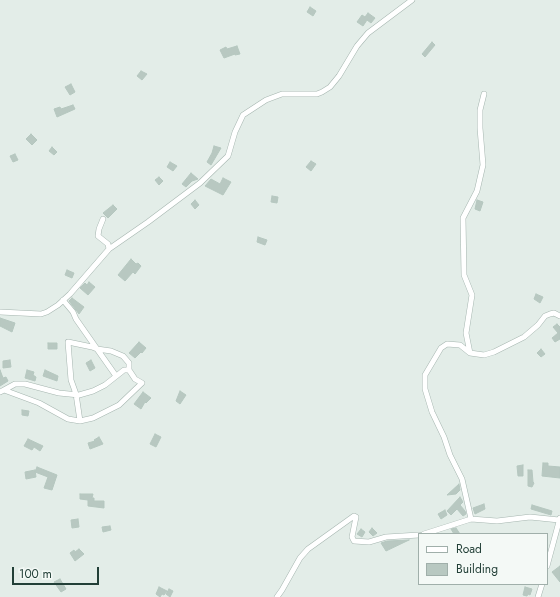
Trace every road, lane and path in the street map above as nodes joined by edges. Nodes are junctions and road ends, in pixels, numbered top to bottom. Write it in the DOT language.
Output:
graph roads {
  1 [pos="412,0"];
  2 [pos="484,94"];
  3 [pos="103,219"];
  4 [pos="109,249"];
  5 [pos="63,300"];
  6 [pos="0,312"];
  7 [pos="560,316"];
  8 [pos="97,349"];
  9 [pos="470,353"];
  10 [pos="128,370"];
  11 [pos="116,376"];
  12 [pos="2,391"];
  13 [pos="76,394"];
  14 [pos="80,421"];
  15 [pos="560,518"];
  16 [pos="471,519"];
  17 [pos="427,533"];
  18 [pos="418,535"];
  19 [pos="548,562"];
  20 [pos="542,585"];
  21 [pos="276,597"];
  22 [pos="538,597"];
  1 -- 4 [label="street"];
  2 -- 9 [label="street"];
  3 -- 4 [label="street"];
  4 -- 5 [label="street"];
  5 -- 6 [label="street"];
  5 -- 8 [label="street"];
  7 -- 9 [label="street"];
  8 -- 10 [label="street"];
  8 -- 11 [label="street"];
  8 -- 13 [label="street"];
  9 -- 16 [label="street"];
  10 -- 11 [label="street"];
  10 -- 14 [label="street"];
  11 -- 13 [label="street"];
  12 -- 13 [label="street"];
  12 -- 14 [label="street"];
  13 -- 14 [label="street"];
  15 -- 16 [label="street"];
  15 -- 19 [label="street"];
  16 -- 17 [label="street"];
  18 -- 21 [label="street"];
  20 -- 22 [label="street"];
}
